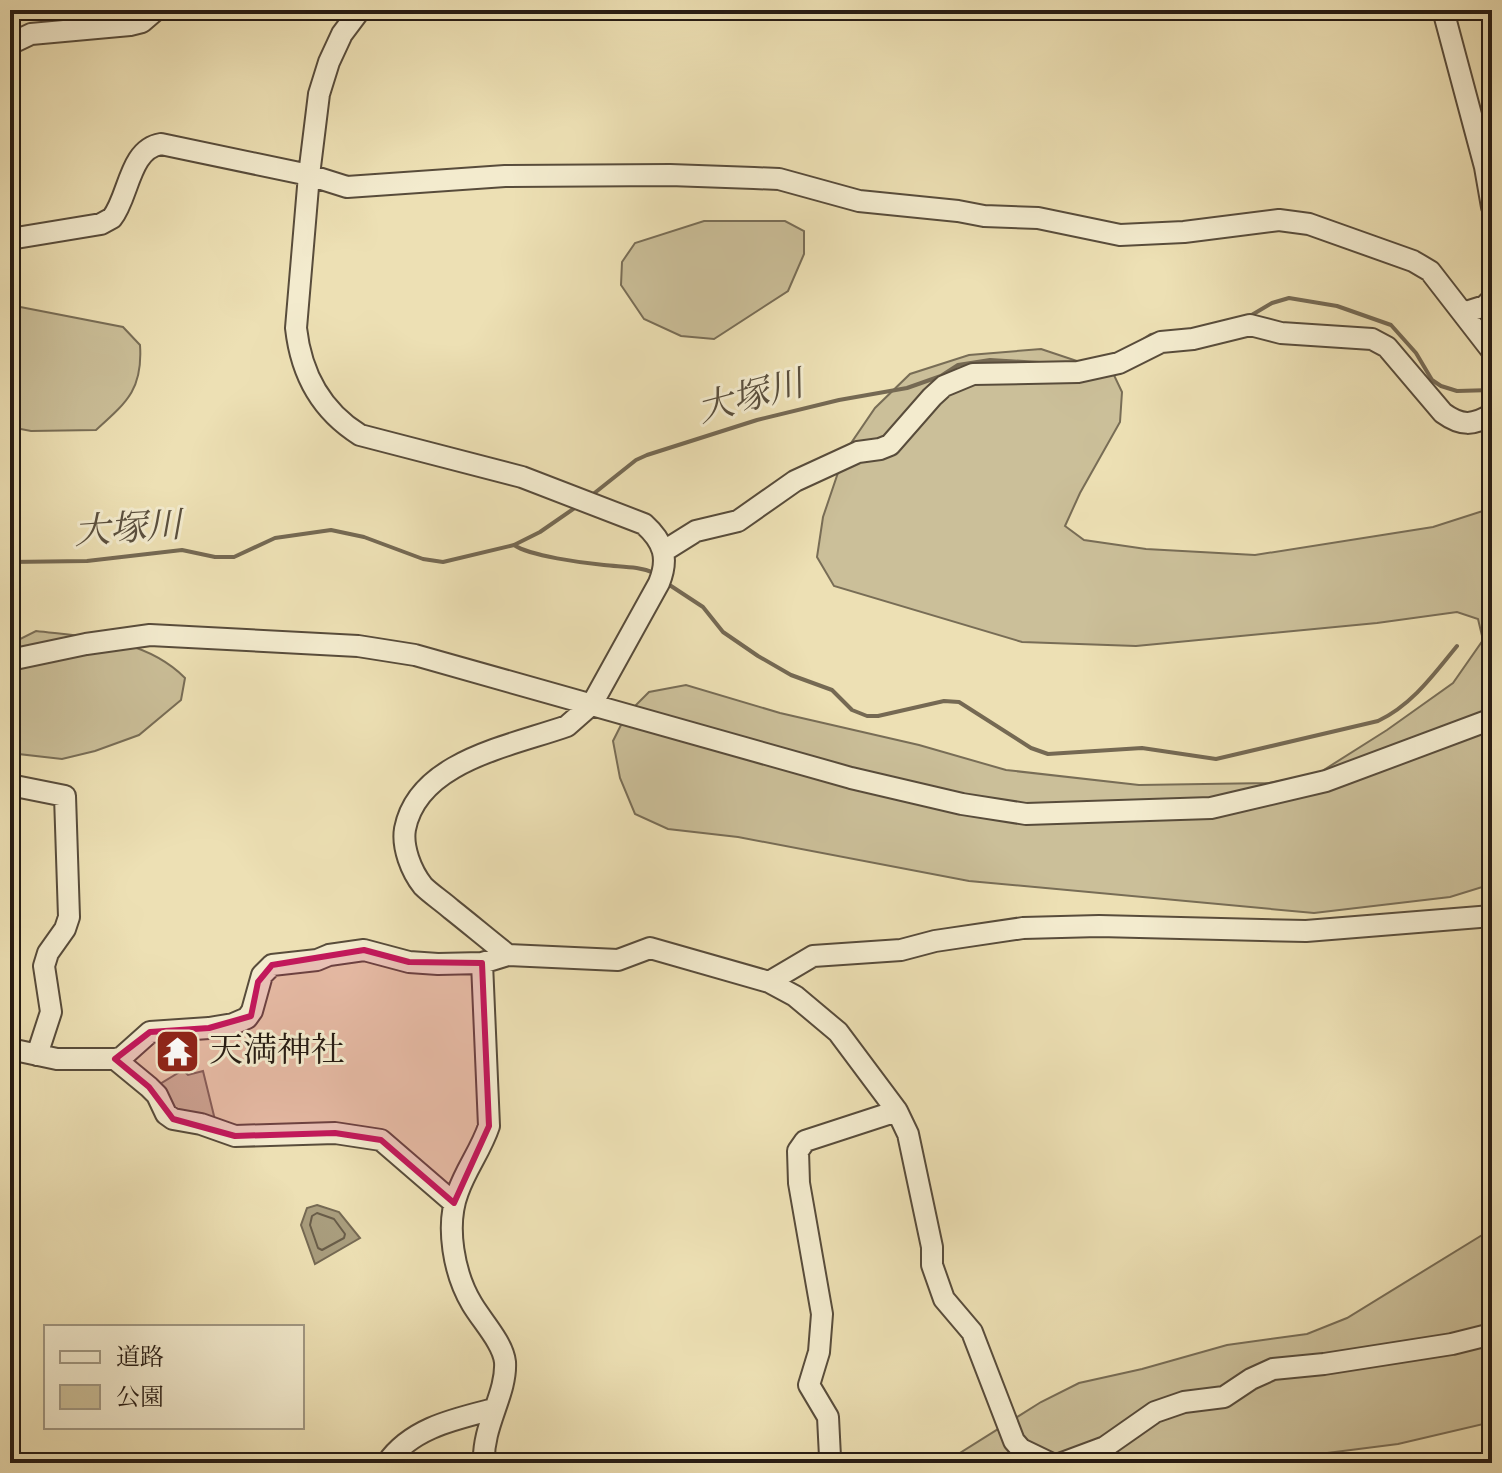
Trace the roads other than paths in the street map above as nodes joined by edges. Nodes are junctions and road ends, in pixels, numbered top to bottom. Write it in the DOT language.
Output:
graph roads {
  1 [pos="156,10"];
  2 [pos="360,10"];
  3 [pos="1443,10"];
  4 [pos="10,44"];
  5 [pos="309,175"];
  6 [pos="1492,207"];
  7 [pos="10,239"];
  8 [pos="1492,299"];
  9 [pos="1463,313"];
  10 [pos="1492,351"];
  11 [pos="1492,414"];
  12 [pos="664,551"];
  13 [pos="10,660"];
  14 [pos="592,704"];
  15 [pos="1492,719"];
  16 [pos="10,785"];
  17 [pos="1492,916"];
  18 [pos="508,955"];
  19 [pos="482,963"];
  20 [pos="769,982"];
  21 [pos="10,1049"];
  22 [pos="37,1055"];
  23 [pos="115,1059"];
  24 [pos="897,1111"];
  25 [pos="454,1203"];
  26 [pos="1492,1334"];
  27 [pos="494,1409"];
  28 [pos="387,1463"];
  29 [pos="484,1463"];
  30 [pos="827,1463"];
  31 [pos="1050,1463"];
  32 [pos="1062,1463"];
  1 -- 4 [label="street"];
  2 -- 5 [label="street"];
  3 -- 6 [label="street"];
  5 -- 7 [label="street"];
  5 -- 9 [label="street"];
  5 -- 12 [label="street"];
  8 -- 9 [label="street"];
  9 -- 10 [label="street"];
  11 -- 12 [label="street"];
  12 -- 14 [label="street"];
  13 -- 14 [label="street"];
  14 -- 15 [label="street"];
  14 -- 18 [label="street"];
  16 -- 22 [label="street"];
  17 -- 20 [label="street"];
  18 -- 19 [label="street"];
  18 -- 20 [label="street"];
  19 -- 23 [label="street"];
  19 -- 25 [label="street"];
  20 -- 24 [label="street"];
  21 -- 22 [label="street"];
  22 -- 23 [label="street"];
  23 -- 25 [label="street"];
  24 -- 30 [label="street"];
  24 -- 31 [label="street"];
  25 -- 27 [label="street"];
  26 -- 32 [label="street"];
  27 -- 28 [label="street"];
  27 -- 29 [label="street"];
}
